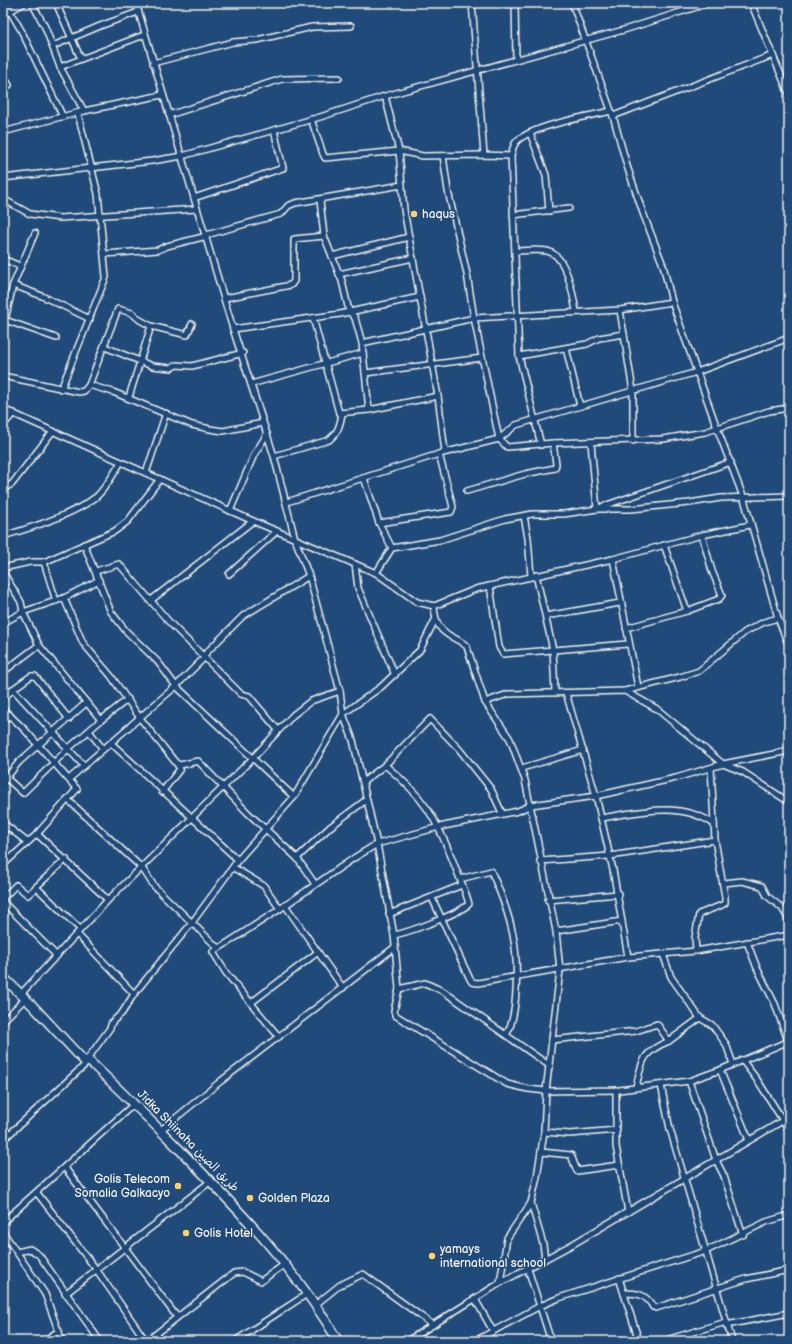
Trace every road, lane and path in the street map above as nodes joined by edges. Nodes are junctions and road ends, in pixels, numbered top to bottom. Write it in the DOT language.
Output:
graph roads {
  1 [pos="5,3"];
  2 [pos="24,3"];
  3 [pos="32,3"];
  4 [pos="56,3"];
  5 [pos="147,3"];
  6 [pos="472,3"];
  7 [pos="515,3"];
  8 [pos="572,3"];
  9 [pos="709,3"];
  10 [pos="751,3"];
  11 [pos="137,5"];
  12 [pos="10,11"];
  13 [pos="138,12"];
  14 [pos="3,15"];
  15 [pos="351,26"];
  16 [pos="144,35"];
  17 [pos="73,37"];
  18 [pos="584,39"];
  19 [pos="53,46"];
  20 [pos="773,55"];
  21 [pos="81,59"];
  22 [pos="516,59"];
  23 [pos="153,63"];
  24 [pos="60,67"];
  25 [pos="476,71"];
  26 [pos="3,75"];
  27 [pos="339,78"];
  28 [pos="3,90"];
  29 [pos="162,94"];
  30 [pos="789,94"];
  31 [pos="385,96"];
  32 [pos="84,112"];
  33 [pos="78,114"];
  34 [pos="612,114"];
  35 [pos="169,115"];
  36 [pos="63,117"];
  37 [pos="312,119"];
  38 [pos="274,130"];
  39 [pos="3,132"];
  40 [pos="530,133"];
  41 [pos="399,152"];
  42 [pos="484,155"];
  43 [pos="182,156"];
  44 [pos="443,156"];
  45 [pos="510,156"];
  46 [pos="92,168"];
  47 [pos="3,178"];
  48 [pos="402,186"];
  49 [pos="194,198"];
  50 [pos="3,199"];
  51 [pos="320,200"];
  52 [pos="569,208"];
  53 [pos="197,209"];
  54 [pos="549,210"];
  55 [pos="101,214"];
  56 [pos="513,215"];
  57 [pos="35,233"];
  58 [pos="206,235"];
  59 [pos="324,236"];
  60 [pos="409,237"];
  61 [pos="516,251"];
  62 [pos="105,254"];
  63 [pos="332,256"];
  64 [pos="413,258"];
  65 [pos="3,260"];
  66 [pos="20,266"];
  67 [pos="339,274"];
  68 [pos="13,285"];
  69 [pos="420,297"];
  70 [pos="225,298"];
  71 [pos="672,302"];
  72 [pos="620,310"];
  73 [pos="349,311"];
  74 [pos="576,311"];
  75 [pos="517,314"];
  76 [pos="313,318"];
  77 [pos="474,318"];
  78 [pos="90,319"];
  79 [pos="5,320"];
  80 [pos="192,324"];
  81 [pos="151,326"];
  82 [pos="3,329"];
  83 [pos="233,329"];
  84 [pos="426,329"];
  85 [pos="624,334"];
  86 [pos="56,338"];
  87 [pos="789,338"];
  88 [pos="362,343"];
  89 [pos="105,347"];
  90 [pos="566,348"];
  91 [pos="243,353"];
  92 [pos="363,353"];
  93 [pos="519,356"];
  94 [pos="482,358"];
  95 [pos="140,362"];
  96 [pos="325,362"];
  97 [pos="431,365"];
  98 [pos="697,372"];
  99 [pos="365,373"];
  100 [pos="3,376"];
  101 [pos="251,384"];
  102 [pos="89,385"];
  103 [pos="61,390"];
  104 [pos="633,391"];
  105 [pos="438,396"];
  106 [pos="129,397"];
  107 [pos="580,406"];
  108 [pos="789,408"];
  109 [pos="3,409"];
  110 [pos="369,410"];
  111 [pos="14,414"];
  112 [pos="166,414"];
  113 [pos="342,414"];
  114 [pos="534,420"];
  115 [pos="263,423"];
  116 [pos="3,425"];
  117 [pos="716,428"];
  118 [pos="53,431"];
  119 [pos="267,434"];
  120 [pos="499,440"];
  121 [pos="634,441"];
  122 [pos="553,443"];
  123 [pos="591,443"];
  124 [pos="541,445"];
  125 [pos="445,452"];
  126 [pos="439,454"];
  127 [pos="274,456"];
  128 [pos="121,462"];
  129 [pos="731,462"];
  130 [pos="146,473"];
  131 [pos="364,478"];
  132 [pos="160,479"];
  133 [pos="3,489"];
  134 [pos="467,491"];
  135 [pos="789,496"];
  136 [pos="744,499"];
  137 [pos="287,502"];
  138 [pos="596,509"];
  139 [pos="230,511"];
  140 [pos="524,516"];
  141 [pos="253,521"];
  142 [pos="379,523"];
  143 [pos="750,525"];
  144 [pos="277,531"];
  145 [pos="702,535"];
  146 [pos="3,536"];
  147 [pos="295,539"];
  148 [pos="84,544"];
  149 [pos="664,545"];
  150 [pos="392,548"];
  151 [pos="613,559"];
  152 [pos="44,562"];
  153 [pos="355,564"];
  154 [pos="3,568"];
  155 [pos="3,572"];
  156 [pos="96,572"];
  157 [pos="376,573"];
  158 [pos="229,574"];
  159 [pos="310,576"];
  160 [pos="533,576"];
  161 [pos="99,580"];
  162 [pos="490,586"];
  163 [pos="64,598"];
  164 [pos="56,601"];
  165 [pos="150,601"];
  166 [pos="620,603"];
  167 [pos="434,606"];
  168 [pos="687,610"];
  169 [pos="23,612"];
  170 [pos="546,616"];
  171 [pos="778,618"];
  172 [pos="435,620"];
  173 [pos="3,623"];
  174 [pos="626,628"];
  175 [pos="628,644"];
  176 [pos="39,645"];
  177 [pos="789,646"];
  178 [pos="553,650"];
  179 [pos="204,656"];
  180 [pos="3,672"];
  181 [pos="395,675"];
  182 [pos="176,686"];
  183 [pos="638,687"];
  184 [pos="13,689"];
  185 [pos="340,691"];
  186 [pos="625,691"];
  187 [pos="555,693"];
  188 [pos="566,693"];
  189 [pos="3,699"];
  190 [pos="128,699"];
  191 [pos="485,702"];
  192 [pos="86,703"];
  193 [pos="3,709"];
  194 [pos="343,714"];
  195 [pos="10,715"];
  196 [pos="140,718"];
  197 [pos="68,719"];
  198 [pos="101,720"];
  199 [pos="3,722"];
  200 [pos="278,730"];
  201 [pos="88,731"];
  202 [pos="52,733"];
  203 [pos="111,743"];
  204 [pos="39,745"];
  205 [pos="69,748"];
  206 [pos="103,749"];
  207 [pos="583,750"];
  208 [pos="789,751"];
  209 [pos="253,758"];
  210 [pos="176,763"];
  211 [pos="53,764"];
  212 [pos="723,764"];
  213 [pos="385,765"];
  214 [pos="84,766"];
  215 [pos="522,768"];
  216 [pos="711,768"];
  217 [pos="4,778"];
  218 [pos="69,779"];
  219 [pos="363,782"];
  220 [pos="224,786"];
  221 [pos="162,792"];
  222 [pos="596,796"];
  223 [pos="294,797"];
  224 [pos="68,799"];
  225 [pos="366,800"];
  226 [pos="789,802"];
  227 [pos="531,805"];
  228 [pos="502,813"];
  229 [pos="192,817"];
  230 [pos="601,818"];
  231 [pos="714,824"];
  232 [pos="5,825"];
  233 [pos="439,827"];
  234 [pos="266,829"];
  235 [pos="3,832"];
  236 [pos="37,834"];
  237 [pos="715,840"];
  238 [pos="27,842"];
  239 [pos="377,844"];
  240 [pos="610,856"];
  241 [pos="297,858"];
  242 [pos="66,859"];
  243 [pos="238,860"];
  244 [pos="540,861"];
  245 [pos="3,865"];
  246 [pos="142,868"];
  247 [pos="234,868"];
  248 [pos="460,879"];
  249 [pos="724,883"];
  250 [pos="315,884"];
  251 [pos="462,885"];
  252 [pos="36,887"];
  253 [pos="618,894"];
  254 [pos="3,898"];
  255 [pos="432,898"];
  256 [pos="108,900"];
  257 [pos="548,900"];
  258 [pos="3,902"];
  259 [pos="285,905"];
  260 [pos="280,909"];
  261 [pos="389,914"];
  262 [pos="442,917"];
  263 [pos="789,920"];
  264 [pos="622,921"];
  265 [pos="191,924"];
  266 [pos="556,931"];
  267 [pos="78,932"];
  268 [pos="394,935"];
  269 [pos="789,935"];
  270 [pos="748,942"];
  271 [pos="395,947"];
  272 [pos="218,948"];
  273 [pos="696,951"];
  274 [pos="318,952"];
  275 [pos="663,954"];
  276 [pos="57,956"];
  277 [pos="628,957"];
  278 [pos="560,970"];
  279 [pos="3,976"];
  280 [pos="515,976"];
  281 [pos="343,988"];
  282 [pos="399,989"];
  283 [pos="134,994"];
  284 [pos="23,996"];
  285 [pos="252,1002"];
  286 [pos="700,1018"];
  287 [pos="3,1021"];
  288 [pos="506,1035"];
  289 [pos="278,1037"];
  290 [pos="552,1040"];
  291 [pos="669,1041"];
  292 [pos="789,1041"];
  293 [pos="742,1060"];
  294 [pos="87,1062"];
  295 [pos="733,1064"];
  296 [pos="550,1066"];
  297 [pos="720,1070"];
  298 [pos="689,1081"];
  299 [pos="661,1085"];
  300 [pos="636,1087"];
  301 [pos="616,1090"];
  302 [pos="546,1091"];
  303 [pos="134,1104"];
  304 [pos="789,1117"];
  305 [pos="784,1120"];
  306 [pos="161,1130"];
  307 [pos="617,1130"];
  308 [pos="789,1130"];
  309 [pos="544,1132"];
  310 [pos="3,1140"];
  311 [pos="749,1140"];
  312 [pos="541,1152"];
  313 [pos="716,1160"];
  314 [pos="619,1165"];
  315 [pos="65,1168"];
  316 [pos="684,1180"];
  317 [pos="211,1181"];
  318 [pos="37,1193"];
  319 [pos="531,1203"];
  320 [pos="628,1212"];
  321 [pos="789,1215"];
  322 [pos="3,1222"];
  323 [pos="3,1232"];
  324 [pos="743,1235"];
  325 [pos="125,1246"];
  326 [pos="706,1250"];
  327 [pos="17,1252"];
  328 [pos="545,1260"];
  329 [pos="286,1264"];
  330 [pos="528,1269"];
  331 [pos="96,1270"];
  332 [pos="789,1270"];
  333 [pos="619,1278"];
  334 [pos="500,1283"];
  335 [pos="717,1288"];
  336 [pos="624,1292"];
  337 [pos="66,1294"];
  338 [pos="307,1294"];
  339 [pos="475,1299"];
  340 [pos="315,1305"];
  341 [pos="540,1306"];
  342 [pos="789,1313"];
  343 [pos="177,1317"];
  344 [pos="726,1324"];
  345 [pos="433,1325"];
  346 [pos="58,1331"];
  347 [pos="493,1331"];
  348 [pos="43,1341"];
  349 [pos="62,1341"];
  350 [pos="100,1341"];
  351 [pos="146,1341"];
  352 [pos="235,1341"];
  353 [pos="337,1341"];
  354 [pos="407,1341"];
  355 [pos="475,1341"];
  356 [pos="551,1341"];
  357 [pos="639,1341"];
  358 [pos="663,1341"];
  359 [pos="732,1341"];
  1 -- 12 [label="street"];
  2 -- 12 [label="street"];
  3 -- 19 [label="street"];
  4 -- 17 [label="street"];
  5 -- 11 [label="street"];
  6 -- 25 [label="street"];
  7 -- 22 [label="street"];
  8 -- 18 [label="street"];
  9 -- 18 [label="street"];
  10 -- 20 [label="street"];
  11 -- 13 [label="street"];
  12 -- 14 [label="street"];
  12 -- 36 [label="street"];
  13 -- 16 [label="street"];
  13 -- 17 [label="street"];
  15 -- 23 [label="street"];
  16 -- 21 [label="street"];
  16 -- 23 [label="street"];
  17 -- 19 [label="street"];
  17 -- 21 [label="street"];
  18 -- 22 [label="street"];
  18 -- 34 [label="street"];
  19 -- 24 [label="street"];
  20 -- 30 [label="street"];
  20 -- 34 [label="street"];
  21 -- 24 [label="street"];
  22 -- 25 [label="street"];
  23 -- 29 [label="street"];
  24 -- 32 [label="street"];
  25 -- 31 [label="street"];
  25 -- 42 [label="street"];
  26 -- 28 [label="street"];
  27 -- 35 [label="street"];
  29 -- 32 [label="street"];
  29 -- 35 [label="street"];
  31 -- 37 [label="street"];
  31 -- 41 [label="street"];
  32 -- 33 [label="street"];
  33 -- 36 [label="street"];
  33 -- 46 [label="street"];
  34 -- 40 [label="street"];
  34 -- 71 [label="street"];
  35 -- 43 [label="street"];
  36 -- 39 [label="street"];
  37 -- 38 [label="street"];
  37 -- 41 [label="street"];
  38 -- 43 [label="street"];
  38 -- 49 [label="street"];
  40 -- 45 [label="street"];
  40 -- 54 [label="street"];
  41 -- 44 [label="street"];
  41 -- 48 [label="street"];
  42 -- 44 [label="street"];
  42 -- 45 [label="street"];
  43 -- 46 [label="street"];
  43 -- 49 [label="street"];
  44 -- 77 [label="street"];
  45 -- 56 [label="street"];
  46 -- 47 [label="street"];
  46 -- 55 [label="street"];
  48 -- 51 [label="street"];
  48 -- 60 [label="street"];
  49 -- 53 [label="street"];
  50 -- 55 [label="street"];
  51 -- 58 [label="street"];
  51 -- 59 [label="street"];
  52 -- 54 [label="street"];
  53 -- 55 [label="street"];
  53 -- 58 [label="street"];
  54 -- 56 [label="street"];
  55 -- 62 [label="street"];
  56 -- 61 [label="street"];
  57 -- 66 [label="street"];
  58 -- 62 [label="street"];
  58 -- 70 [label="street"];
  59 -- 63 [label="street"];
  59 -- 70 [label="street"];
  60 -- 63 [label="street"];
  60 -- 64 [label="street"];
  61 -- 74 [label="street"];
  61 -- 75 [label="street"];
  62 -- 78 [label="street"];
  63 -- 67 [label="street"];
  64 -- 67 [label="street"];
  64 -- 69 [label="street"];
  65 -- 66 [label="street"];
  66 -- 68 [label="street"];
  67 -- 73 [label="street"];
  68 -- 78 [label="street"];
  68 -- 79 [label="street"];
  69 -- 73 [label="street"];
  69 -- 84 [label="street"];
  70 -- 83 [label="street"];
  71 -- 72 [label="street"];
  71 -- 98 [label="street"];
  72 -- 74 [label="street"];
  72 -- 85 [label="street"];
  73 -- 76 [label="street"];
  73 -- 88 [label="street"];
  74 -- 75 [label="street"];
  75 -- 77 [label="street"];
  75 -- 93 [label="street"];
  76 -- 83 [label="street"];
  76 -- 96 [label="street"];
  77 -- 84 [label="street"];
  77 -- 94 [label="street"];
  78 -- 103 [label="street"];
  79 -- 82 [label="street"];
  79 -- 86 [label="street"];
  80 -- 81 [label="street"];
  81 -- 89 [label="street"];
  81 -- 95 [label="street"];
  83 -- 91 [label="street"];
  84 -- 88 [label="street"];
  84 -- 97 [label="street"];
  85 -- 90 [label="street"];
  85 -- 104 [label="street"];
  87 -- 98 [label="street"];
  88 -- 92 [label="street"];
  89 -- 95 [label="street"];
  89 -- 102 [label="street"];
  90 -- 93 [label="street"];
  90 -- 107 [label="street"];
  91 -- 95 [label="street"];
  91 -- 101 [label="street"];
  92 -- 96 [label="street"];
  92 -- 99 [label="street"];
  93 -- 114 [label="street"];
  94 -- 97 [label="street"];
  94 -- 120 [label="street"];
  95 -- 106 [label="street"];
  96 -- 101 [label="street"];
  96 -- 113 [label="street"];
  97 -- 99 [label="street"];
  97 -- 105 [label="street"];
  98 -- 104 [label="street"];
  98 -- 117 [label="street"];
  99 -- 110 [label="street"];
  100 -- 103 [label="street"];
  101 -- 115 [label="street"];
  102 -- 103 [label="street"];
  102 -- 106 [label="street"];
  104 -- 107 [label="street"];
  104 -- 121 [label="street"];
  105 -- 110 [label="street"];
  105 -- 125 [label="street"];
  106 -- 112 [label="street"];
  107 -- 114 [label="street"];
  108 -- 117 [label="street"];
  109 -- 111 [label="street"];
  110 -- 113 [label="street"];
  111 -- 116 [label="street"];
  111 -- 118 [label="street"];
  112 -- 115 [label="street"];
  112 -- 130 [label="street"];
  113 -- 127 [label="street"];
  114 -- 120 [label="street"];
  114 -- 124 [label="street"];
  115 -- 119 [label="street"];
  117 -- 121 [label="street"];
  117 -- 129 [label="street"];
  118 -- 128 [label="street"];
  118 -- 133 [label="street"];
  119 -- 127 [label="street"];
  119 -- 139 [label="street"];
  120 -- 124 [label="street"];
  120 -- 125 [label="street"];
  121 -- 123 [label="street"];
  122 -- 123 [label="street"];
  122 -- 124 [label="street"];
  122 -- 134 [label="street"];
  123 -- 138 [label="street"];
  125 -- 126 [label="street"];
  126 -- 131 [label="street"];
  126 -- 142 [label="street"];
  127 -- 137 [label="street"];
  128 -- 130 [label="street"];
  128 -- 146 [label="street"];
  129 -- 136 [label="street"];
  129 -- 138 [label="street"];
  130 -- 132 [label="street"];
  131 -- 137 [label="street"];
  131 -- 142 [label="street"];
  132 -- 139 [label="street"];
  132 -- 148 [label="street"];
  135 -- 136 [label="street"];
  136 -- 138 [label="street"];
  136 -- 143 [label="street"];
  137 -- 147 [label="street"];
  138 -- 140 [label="street"];
  139 -- 141 [label="street"];
  140 -- 150 [label="street"];
  140 -- 160 [label="street"];
  141 -- 144 [label="street"];
  141 -- 165 [label="street"];
  142 -- 150 [label="street"];
  143 -- 145 [label="street"];
  143 -- 171 [label="street"];
  144 -- 147 [label="street"];
  144 -- 158 [label="street"];
  145 -- 149 [label="street"];
  145 -- 168 [label="street"];
  147 -- 153 [label="street"];
  147 -- 159 [label="street"];
  148 -- 152 [label="street"];
  148 -- 156 [label="street"];
  149 -- 151 [label="street"];
  149 -- 168 [label="street"];
  150 -- 157 [label="street"];
  151 -- 160 [label="street"];
  151 -- 166 [label="street"];
  152 -- 154 [label="street"];
  152 -- 164 [label="street"];
  153 -- 157 [label="street"];
  153 -- 181 [label="street"];
  155 -- 169 [label="street"];
  156 -- 161 [label="street"];
  156 -- 165 [label="street"];
  157 -- 167 [label="street"];
  159 -- 179 [label="street"];
  159 -- 185 [label="street"];
  160 -- 162 [label="street"];
  160 -- 170 [label="street"];
  161 -- 163 [label="street"];
  161 -- 182 [label="street"];
  162 -- 167 [label="street"];
  162 -- 178 [label="street"];
  163 -- 164 [label="street"];
  163 -- 190 [label="street"];
  164 -- 169 [label="street"];
  165 -- 179 [label="street"];
  166 -- 170 [label="street"];
  166 -- 174 [label="street"];
  167 -- 172 [label="street"];
  168 -- 174 [label="street"];
  169 -- 173 [label="street"];
  169 -- 176 [label="street"];
  170 -- 178 [label="street"];
  171 -- 177 [label="street"];
  171 -- 183 [label="street"];
  172 -- 181 [label="street"];
  172 -- 191 [label="street"];
  174 -- 175 [label="street"];
  175 -- 178 [label="street"];
  175 -- 183 [label="street"];
  176 -- 180 [label="street"];
  176 -- 192 [label="street"];
  178 -- 187 [label="street"];
  179 -- 182 [label="street"];
  179 -- 200 [label="street"];
  181 -- 194 [label="street"];
  182 -- 196 [label="street"];
  182 -- 209 [label="street"];
  183 -- 186 [label="street"];
  184 -- 189 [label="street"];
  184 -- 197 [label="street"];
  184 -- 202 [label="street"];
  185 -- 194 [label="street"];
  185 -- 200 [label="street"];
  186 -- 188 [label="street"];
  186 -- 212 [label="street"];
  187 -- 188 [label="street"];
  187 -- 191 [label="street"];
  188 -- 207 [label="street"];
  190 -- 196 [label="street"];
  190 -- 198 [label="street"];
  191 -- 215 [label="street"];
  192 -- 197 [label="street"];
  192 -- 198 [label="street"];
  193 -- 195 [label="street"];
  194 -- 219 [label="street"];
  194 -- 223 [label="street"];
  195 -- 199 [label="street"];
  195 -- 204 [label="street"];
  196 -- 203 [label="street"];
  196 -- 210 [label="street"];
  197 -- 202 [label="street"];
  198 -- 201 [label="street"];
  200 -- 209 [label="street"];
  201 -- 205 [label="street"];
  201 -- 206 [label="street"];
  202 -- 204 [label="street"];
  202 -- 205 [label="street"];
  203 -- 206 [label="street"];
  203 -- 221 [label="street"];
  204 -- 211 [label="street"];
  204 -- 217 [label="street"];
  205 -- 211 [label="street"];
  205 -- 214 [label="street"];
  206 -- 214 [label="street"];
  207 -- 215 [label="street"];
  207 -- 222 [label="street"];
  208 -- 212 [label="street"];
  209 -- 220 [label="street"];
  209 -- 223 [label="street"];
  210 -- 220 [label="street"];
  210 -- 221 [label="street"];
  211 -- 217 [label="street"];
  211 -- 218 [label="street"];
  212 -- 216 [label="street"];
  212 -- 226 [label="street"];
  213 -- 219 [label="street"];
  213 -- 228 [label="street"];
  213 -- 233 [label="street"];
  214 -- 218 [label="street"];
  215 -- 227 [label="street"];
  216 -- 222 [label="street"];
  216 -- 231 [label="street"];
  218 -- 224 [label="street"];
  219 -- 225 [label="street"];
  220 -- 229 [label="street"];
  220 -- 234 [label="street"];
  221 -- 229 [label="street"];
  222 -- 227 [label="street"];
  222 -- 230 [label="street"];
  223 -- 234 [label="street"];
  224 -- 236 [label="street"];
  224 -- 246 [label="street"];
  225 -- 239 [label="street"];
  225 -- 241 [label="street"];
  227 -- 228 [label="street"];
  227 -- 244 [label="street"];
  228 -- 233 [label="street"];
  229 -- 243 [label="street"];
  229 -- 246 [label="street"];
  230 -- 231 [label="street"];
  230 -- 240 [label="street"];
  231 -- 237 [label="street"];
  232 -- 235 [label="street"];
  232 -- 238 [label="street"];
  233 -- 239 [label="street"];
  233 -- 248 [label="street"];
  234 -- 241 [label="street"];
  234 -- 243 [label="street"];
  236 -- 238 [label="street"];
  236 -- 242 [label="street"];
  237 -- 240 [label="street"];
  237 -- 249 [label="street"];
  238 -- 245 [label="street"];
  239 -- 250 [label="street"];
  239 -- 261 [label="street"];
  240 -- 244 [label="street"];
  240 -- 253 [label="street"];
  241 -- 250 [label="street"];
  242 -- 252 [label="street"];
  242 -- 256 [label="street"];
  243 -- 247 [label="street"];
  244 -- 257 [label="street"];
  246 -- 256 [label="street"];
  246 -- 265 [label="street"];
  247 -- 260 [label="street"];
  247 -- 265 [label="street"];
  248 -- 251 [label="street"];
  248 -- 280 [label="street"];
  249 -- 263 [label="street"];
  249 -- 273 [label="street"];
  250 -- 259 [label="street"];
  251 -- 255 [label="street"];
  251 -- 262 [label="street"];
  252 -- 254 [label="street"];
  252 -- 267 [label="street"];
  253 -- 257 [label="street"];
  253 -- 264 [label="street"];
  255 -- 261 [label="street"];
  255 -- 262 [label="street"];
  256 -- 267 [label="street"];
  257 -- 266 [label="street"];
  258 -- 276 [label="street"];
  259 -- 260 [label="street"];
  259 -- 274 [label="street"];
  260 -- 272 [label="street"];
  261 -- 268 [label="street"];
  262 -- 268 [label="street"];
  262 -- 280 [label="street"];
  264 -- 266 [label="street"];
  264 -- 277 [label="street"];
  265 -- 272 [label="street"];
  265 -- 283 [label="street"];
  266 -- 278 [label="street"];
  267 -- 276 [label="street"];
  267 -- 283 [label="street"];
  268 -- 271 [label="street"];
  269 -- 270 [label="street"];
  270 -- 273 [label="street"];
  270 -- 292 [label="street"];
  271 -- 281 [label="street"];
  271 -- 282 [label="street"];
  272 -- 285 [label="street"];
  273 -- 275 [label="street"];
  274 -- 281 [label="street"];
  274 -- 285 [label="street"];
  275 -- 277 [label="street"];
  275 -- 286 [label="street"];
  276 -- 284 [label="street"];
  277 -- 278 [label="street"];
  278 -- 280 [label="street"];
  278 -- 290 [label="street"];
  279 -- 284 [label="main road, Jidka Shiinaha طريق الصين"];
  280 -- 288 [label="street"];
  281 -- 289 [label="street"];
  282 -- 288 [label="street"];
  282 -- 302 [label="street"];
  283 -- 294 [label="street"];
  284 -- 287 [label="street"];
  284 -- 294 [label="main road, Jidka Shiinaha طريق الصين"];
  285 -- 289 [label="street"];
  286 -- 291 [label="street"];
  286 -- 295 [label="street"];
  288 -- 296 [label="street"];
  289 -- 306 [label="street"];
  290 -- 291 [label="street"];
  290 -- 296 [label="street"];
  291 -- 300 [label="street"];
  292 -- 293 [label="street"];
  293 -- 295 [label="street"];
  293 -- 305 [label="street"];
  294 -- 303 [label="main road, Jidka Shiinaha طريق الصين"];
  294 -- 310 [label="street"];
  295 -- 297 [label="street"];
  296 -- 302 [label="street"];
  297 -- 298 [label="street"];
  297 -- 311 [label="street"];
  298 -- 299 [label="street"];
  298 -- 313 [label="street"];
  299 -- 300 [label="street"];
  299 -- 316 [label="street"];
  300 -- 301 [label="street"];
  301 -- 302 [label="street"];
  301 -- 307 [label="street"];
  302 -- 309 [label="street"];
  303 -- 306 [label="main road, Jidka Shiinaha طريق الصين"];
  303 -- 315 [label="street"];
  304 -- 305 [label="street"];
  305 -- 308 [label="street"];
  305 -- 311 [label="street"];
  306 -- 317 [label="main road, Jidka Shiinaha طريق الصين"];
  307 -- 309 [label="street"];
  307 -- 314 [label="street"];
  309 -- 312 [label="street"];
  311 -- 313 [label="street"];
  312 -- 314 [label="street"];
  312 -- 319 [label="street"];
  313 -- 316 [label="street"];
  313 -- 324 [label="street"];
  314 -- 320 [label="street"];
  315 -- 318 [label="street"];
  315 -- 325 [label="street"];
  316 -- 320 [label="street"];
  316 -- 326 [label="street"];
  317 -- 325 [label="street"];
  317 -- 329 [label="main road, Jidka Shiinaha طريق الصين"];
  318 -- 322 [label="street"];
  318 -- 331 [label="street"];
  319 -- 328 [label="street"];
  319 -- 334 [label="street"];
  320 -- 328 [label="street"];
  321 -- 324 [label="street"];
  323 -- 327 [label="street"];
  324 -- 326 [label="street"];
  325 -- 331 [label="street"];
  325 -- 343 [label="street"];
  326 -- 333 [label="street"];
  326 -- 335 [label="street"];
  327 -- 337 [label="street"];
  327 -- 346 [label="street"];
  328 -- 330 [label="street"];
  329 -- 338 [label="main road, Jidka Shiinaha طريق الصين"];
  329 -- 343 [label="street"];
  330 -- 334 [label="street"];
  330 -- 341 [label="street"];
  331 -- 337 [label="street"];
  331 -- 351 [label="street"];
  332 -- 335 [label="street"];
  333 -- 336 [label="street"];
  333 -- 341 [label="street"];
  334 -- 339 [label="street"];
  335 -- 336 [label="street"];
  335 -- 344 [label="street"];
  336 -- 357 [label="street"];
  337 -- 350 [label="street"];
  338 -- 340 [label="main road, Jidka Shiinaha طريق الصين"];
  338 -- 352 [label="street"];
  339 -- 345 [label="street"];
  339 -- 347 [label="street"];
  340 -- 345 [label="street"];
  340 -- 353 [label="main road, Jidka Shiinaha طريق الصين"];
  341 -- 347 [label="street"];
  341 -- 356 [label="street"];
  342 -- 344 [label="street"];
  343 -- 351 [label="street"];
  344 -- 358 [label="street"];
  344 -- 359 [label="street"];
  345 -- 354 [label="street"];
  346 -- 348 [label="street"];
  346 -- 349 [label="street"];
  347 -- 355 [label="street"];
}
